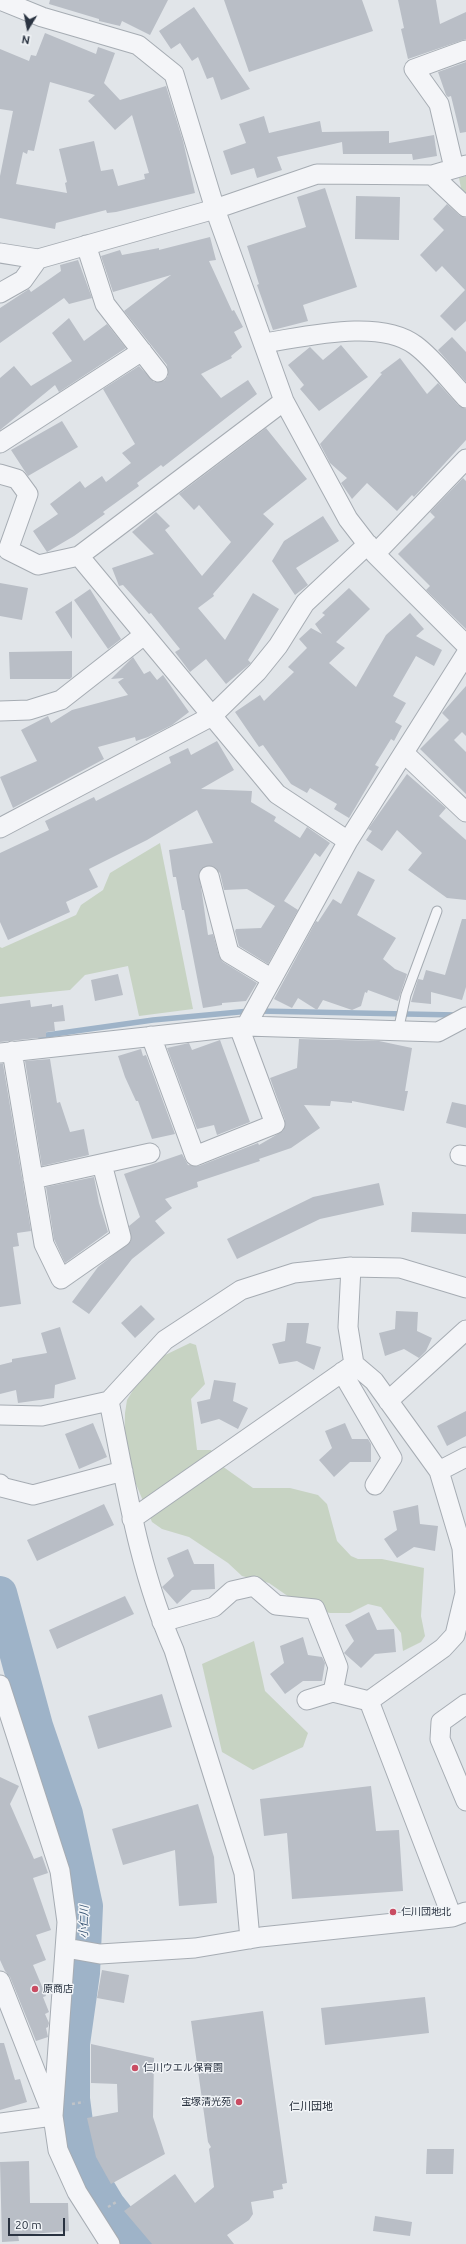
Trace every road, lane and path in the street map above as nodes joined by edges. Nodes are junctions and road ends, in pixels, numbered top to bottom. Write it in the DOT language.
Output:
graph roads {
  1 [pos="0,0"];
  2 [pos="466,50"];
  3 [pos="460,166"];
  4 [pos="432,175"];
  5 [pos="466,207"];
  6 [pos="215,209"];
  7 [pos="86,246"];
  8 [pos="0,253"];
  9 [pos="38,259"];
  10 [pos="0,293"];
  11 [pos="264,343"];
  12 [pos="142,351"];
  13 [pos="158,372"];
  14 [pos="466,398"];
  15 [pos="284,401"];
  16 [pos="0,443"];
  17 [pos="466,459"];
  18 [pos="0,474"];
  19 [pos="372,549"];
  20 [pos="79,556"];
  21 [pos="144,635"];
  22 [pos="466,645"];
  23 [pos="466,654"];
  24 [pos="0,711"];
  25 [pos="212,716"];
  26 [pos="404,753"];
  27 [pos="466,812"];
  28 [pos="0,828"];
  29 [pos="348,841"];
  30 [pos="209,876"];
  31 [pos="437,911"];
  32 [pos="272,979"];
  33 [pos="459,1021"];
  34 [pos="244,1026"];
  35 [pos="398,1029"];
  36 [pos="151,1036"];
  37 [pos="6,1052"];
  38 [pos="150,1153"];
  39 [pos="102,1164"];
  40 [pos="33,1179"];
  41 [pos="351,1266"];
  42 [pos="466,1288"];
  43 [pos="466,1330"];
  44 [pos="348,1368"];
  45 [pos="109,1401"];
  46 [pos="388,1401"];
  47 [pos="0,1415"];
  48 [pos="466,1457"];
  49 [pos="123,1471"];
  50 [pos="439,1471"];
  51 [pos="0,1484"];
  52 [pos="375,1485"];
  53 [pos="132,1519"];
  54 [pos="162,1622"];
  55 [pos="460,1637"];
  56 [pos="0,1686"];
  57 [pos="333,1692"];
  58 [pos="307,1700"];
  59 [pos="369,1701"];
  60 [pos="466,1704"];
  61 [pos="466,1801"];
  62 [pos="459,1914"];
  63 [pos="250,1939"];
  64 [pos="70,1949"];
  65 [pos="0,1981"];
  66 [pos="53,2116"];
  67 [pos="0,2123"];
  68 [pos="110,2244"];
  1 -- 6 [label="street"];
  2 -- 3 [label="street"];
  3 -- 4 [label="street"];
  4 -- 5 [label="street"];
  4 -- 6 [label="street"];
  6 -- 7 [label="street"];
  6 -- 11 [label="street"];
  7 -- 9 [label="street"];
  7 -- 12 [label="street"];
  8 -- 9 [label="street"];
  9 -- 10 [label="street"];
  11 -- 14 [label="street"];
  11 -- 15 [label="street"];
  12 -- 13 [label="street"];
  12 -- 16 [label="street"];
  15 -- 19 [label="street"];
  15 -- 20 [label="street"];
  17 -- 19 [label="street"];
  18 -- 20 [label="street"];
  19 -- 22 [label="street"];
  19 -- 25 [label="street"];
  20 -- 21 [label="street"];
  21 -- 24 [label="street"];
  21 -- 25 [label="street"];
  23 -- 26 [label="street"];
  25 -- 28 [label="street"];
  25 -- 29 [label="street"];
  26 -- 27 [label="street"];
  26 -- 29 [label="street"];
  29 -- 32 [label="street"];
  30 -- 32 [label="street"];
  31 -- 35 [label="lane"];
  32 -- 34 [label="street"];
  33 -- 35 [label="street"];
  34 -- 35 [label="street"];
  34 -- 36 [label="street"];
  34 -- 36 [label="street"];
  36 -- 37 [label="street"];
  37 -- 40 [label="street"];
  38 -- 39 [label="street"];
  39 -- 40 [label="street"];
  39 -- 40 [label="street"];
  41 -- 42 [label="street"];
  41 -- 44 [label="street"];
  41 -- 45 [label="street"];
  43 -- 46 [label="street"];
  44 -- 46 [label="street"];
  44 -- 52 [label="street"];
  44 -- 53 [label="street"];
  45 -- 47 [label="street"];
  45 -- 49 [label="street"];
  46 -- 50 [label="street"];
  48 -- 50 [label="street"];
  49 -- 51 [label="street"];
  49 -- 53 [label="street"];
  50 -- 55 [label="street"];
  53 -- 54 [label="street"];
  54 -- 57 [label="street"];
  54 -- 63 [label="street"];
  55 -- 59 [label="street"];
  56 -- 64 [label="street"];
  57 -- 58 [label="street"];
  57 -- 59 [label="street"];
  59 -- 62 [label="street"];
  60 -- 61 [label="street"];
  62 -- 63 [label="street"];
  63 -- 64 [label="street"];
  64 -- 66 [label="street"];
  65 -- 66 [label="street"];
  66 -- 67 [label="street"];
  66 -- 68 [label="street"];
}
